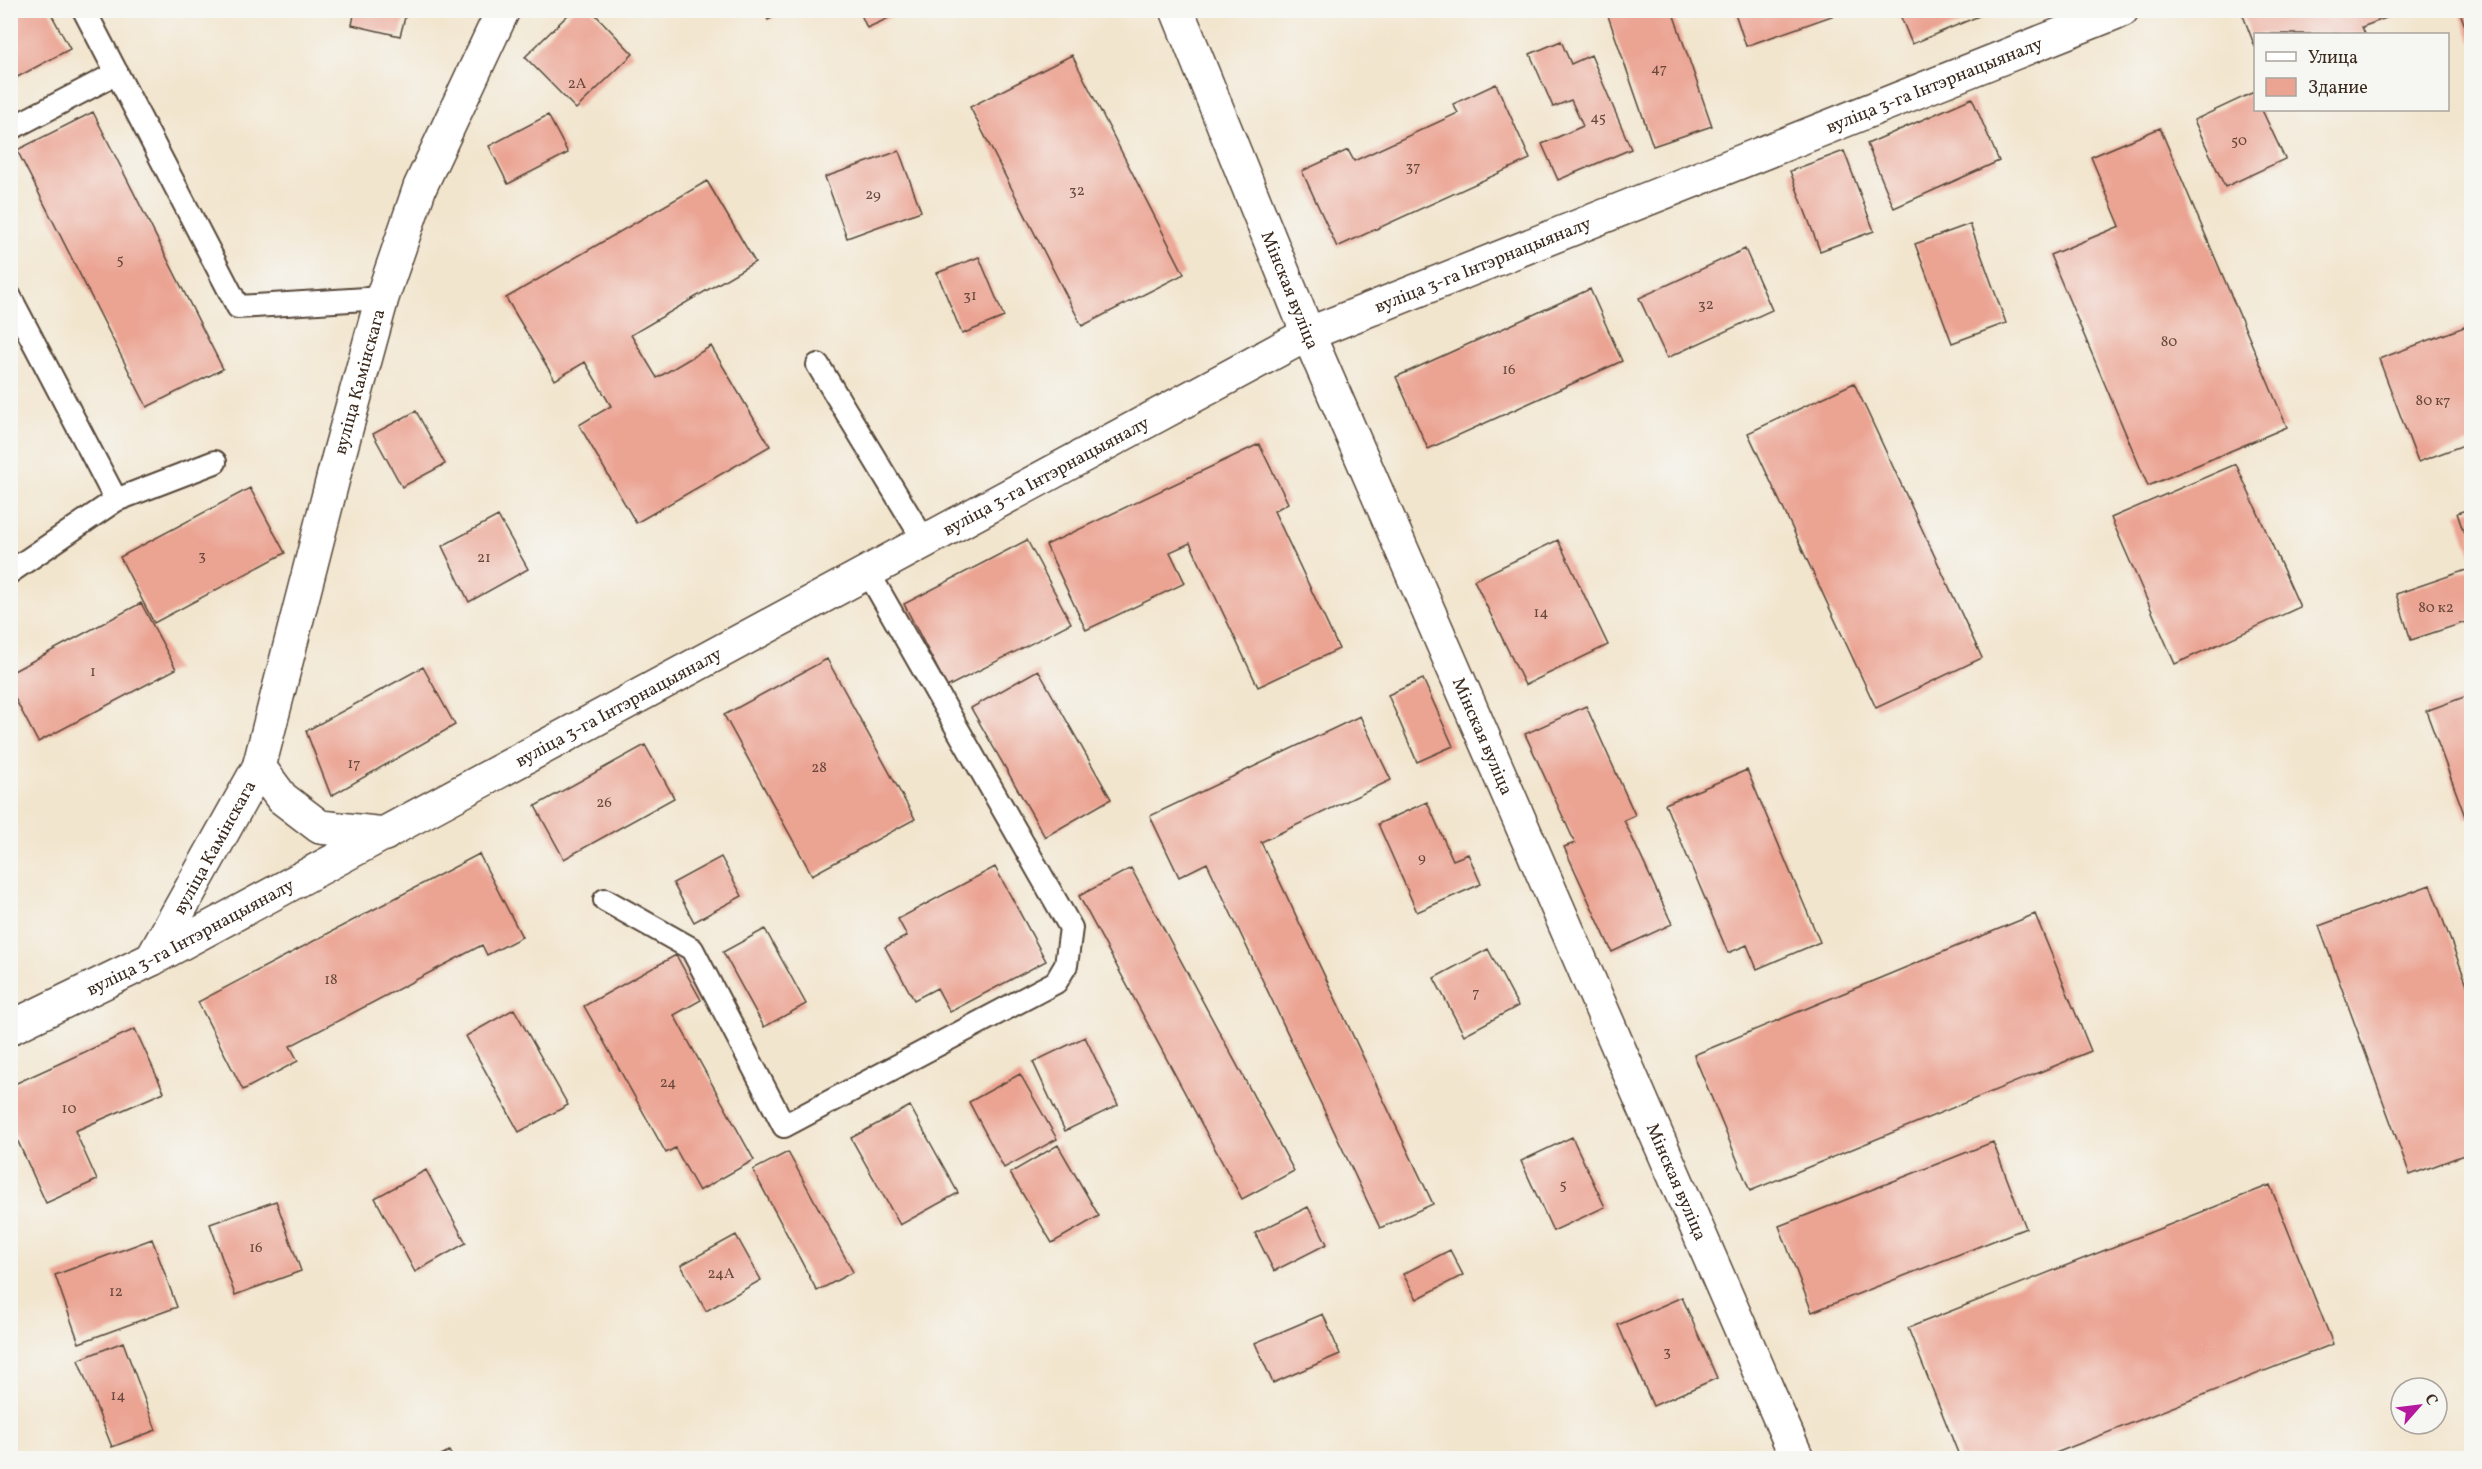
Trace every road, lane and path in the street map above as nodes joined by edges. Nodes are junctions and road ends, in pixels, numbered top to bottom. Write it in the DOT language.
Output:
graph roads {
  1 [pos="84,10"];
  2 [pos="503,10"];
  3 [pos="1177,10"];
  4 [pos="2104,14"];
  5 [pos="117,73"];
  6 [pos="10,129"];
  7 [pos="10,297"];
  8 [pos="382,298"];
  9 [pos="1308,334"];
  10 [pos="818,365"];
  11 [pos="215,462"];
  12 [pos="116,501"];
  13 [pos="924,542"];
  14 [pos="10,572"];
  15 [pos="868,572"];
  16 [pos="260,767"];
  17 [pos="385,834"];
  18 [pos="605,900"];
  19 [pos="152,959"];
  20 [pos="10,1028"];
  21 [pos="1797,1458"];
  1 -- 5 [label="lane"];
  2 -- 8 [label="main road, вуліца Камінскага"];
  3 -- 9 [label="main road, Мінская вуліца"];
  4 -- 9 [label="main road, вуліца 3-га Інтэрнацыяналу"];
  5 -- 6 [label="lane"];
  5 -- 8 [label="lane"];
  7 -- 12 [label="lane"];
  8 -- 16 [label="main road, вуліца Камінскага"];
  9 -- 13 [label="main road, вуліца 3-га Інтэрнацыяналу"];
  9 -- 21 [label="main road, Мінская вуліца"];
  10 -- 13 [label="lane"];
  11 -- 12 [label="lane"];
  12 -- 14 [label="lane"];
  13 -- 15 [label="main road, вуліца 3-га Інтэрнацыяналу"];
  15 -- 17 [label="main road, вуліца 3-га Інтэрнацыяналу"];
  15 -- 18 [label="lane"];
  16 -- 17 [label="main road, вуліца Камінскага"];
  16 -- 19 [label="main road, вуліца Камінскага"];
  17 -- 19 [label="main road, вуліца 3-га Інтэрнацыяналу"];
  19 -- 20 [label="main road, вуліца 3-га Інтэрнацыяналу"];
}
